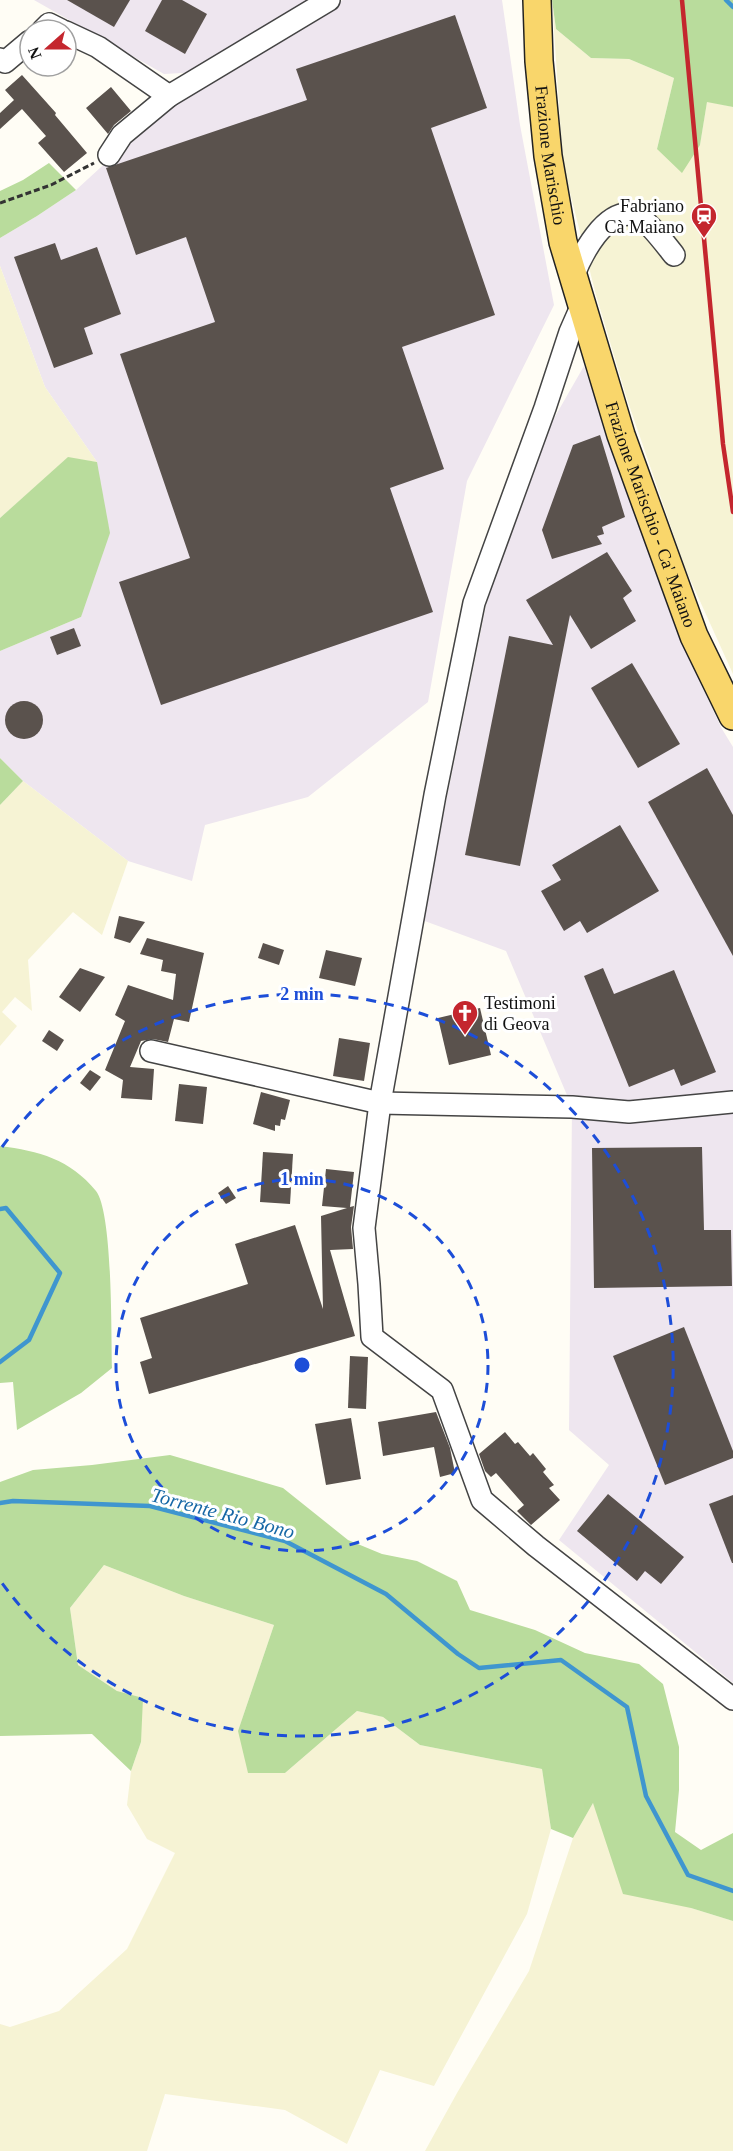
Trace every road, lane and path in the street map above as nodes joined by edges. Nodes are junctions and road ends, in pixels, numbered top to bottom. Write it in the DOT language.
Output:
graph roads {
  1 [pos="329,0"];
  2 [pos="535,1"];
  3 [pos="78,38"];
  4 [pos="18,51"];
  5 [pos="0,59"];
  6 [pos="169,96"];
  7 [pos="109,155"];
  8 [pos="0,203"];
  9 [pos="674,255"];
  10 [pos="573,277"];
  11 [pos="581,307"];
  12 [pos="733,716"];
  13 [pos="151,1051"];
  14 [pos="733,1102"];
  15 [pos="380,1103"];
  16 [pos="733,1700"];
  1 -- 6 [label="street"];
  2 -- 10 [label="main road, Frazione Marischio"];
  3 -- 6 [label="street"];
  4 -- 5 [label="street"];
  6 -- 7 [label="street"];
  7 -- 8 [label="path"];
  9 -- 10 [label="street"];
  10 -- 11 [label="main road, Frazione Marischio"];
  11 -- 12 [label="main road, Frazione Marischio - Ca' Maiano"];
  11 -- 15 [label="street"];
  13 -- 15 [label="street"];
  14 -- 15 [label="street"];
  15 -- 16 [label="street"];
}
